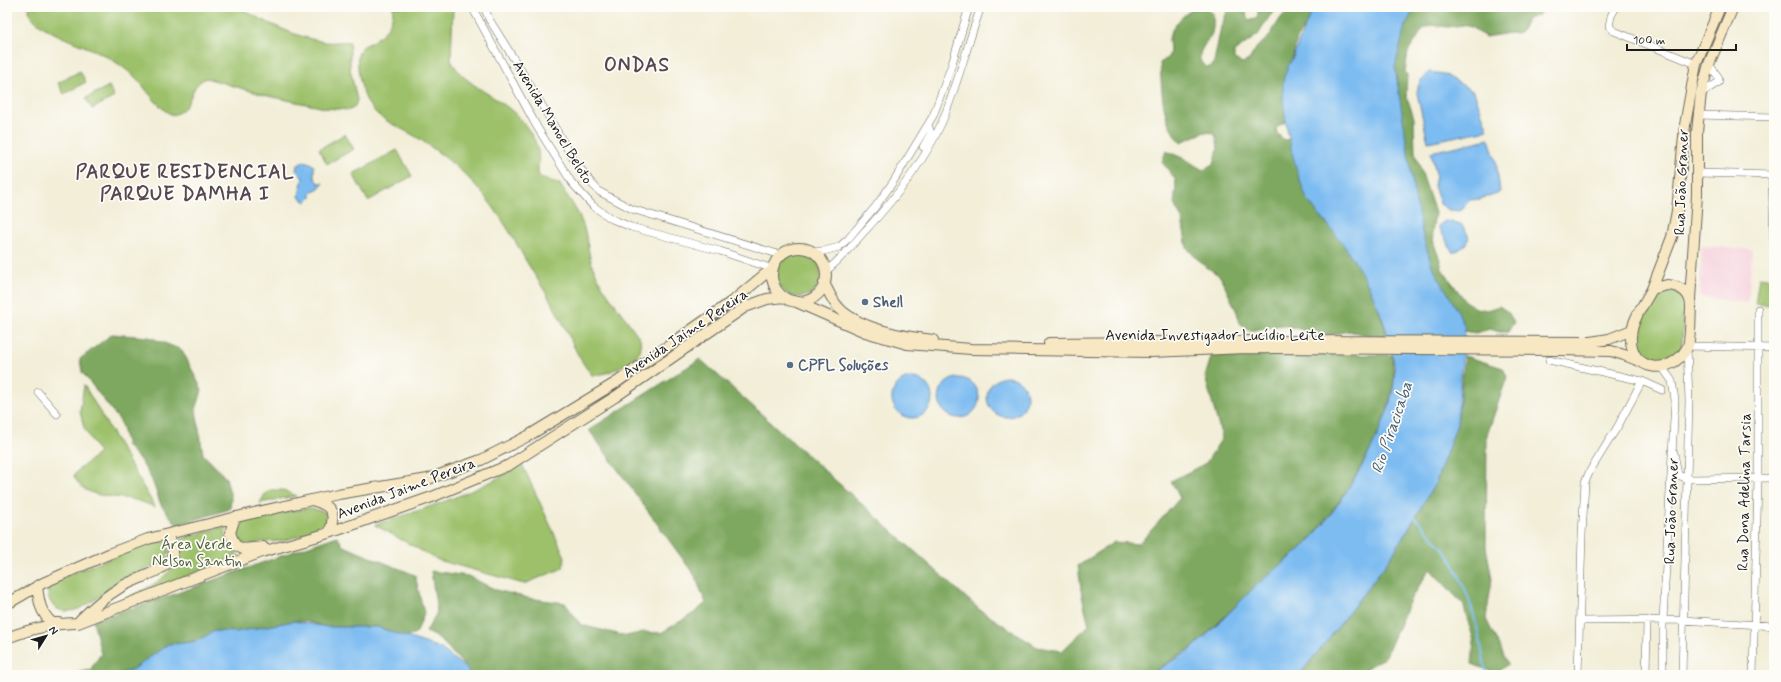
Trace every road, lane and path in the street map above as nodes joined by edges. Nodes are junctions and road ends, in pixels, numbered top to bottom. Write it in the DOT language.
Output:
graph roads {
  1 [pos="472,7"];
  2 [pos="484,7"];
  3 [pos="968,7"];
  4 [pos="980,7"];
  5 [pos="1616,7"];
  6 [pos="1720,7"];
  7 [pos="1733,7"];
  8 [pos="1696,64"];
  9 [pos="1709,64"];
  10 [pos="1701,93"];
  11 [pos="1698,115"];
  12 [pos="1774,117"];
  13 [pos="928,125"];
  14 [pos="1697,173"];
  15 [pos="911,175"];
  16 [pos="1773,175"];
  17 [pos="1774,246"];
  18 [pos="810,251"];
  19 [pos="781,254"];
  20 [pos="772,270"];
  21 [pos="825,272"];
  22 [pos="824,283"];
  23 [pos="1652,289"];
  24 [pos="784,297"];
  25 [pos="1690,298"];
  26 [pos="794,301"];
  27 [pos="1758,309"];
  28 [pos="1632,330"];
  29 [pos="1475,345"];
  30 [pos="1378,346"];
  31 [pos="1688,347"];
  32 [pos="1759,347"];
  33 [pos="1774,348"];
  34 [pos="1549,360"];
  35 [pos="1642,362"];
  36 [pos="1662,367"];
  37 [pos="1642,381"];
  38 [pos="1662,390"];
  39 [pos="38,392"];
  40 [pos="57,414"];
  41 [pos="1672,443"];
  42 [pos="1774,478"];
  43 [pos="1688,479"];
  44 [pos="1758,479"];
  45 [pos="311,500"];
  46 [pos="236,517"];
  47 [pos="329,533"];
  48 [pos="166,535"];
  49 [pos="285,544"];
  50 [pos="37,586"];
  51 [pos="7,604"];
  52 [pos="1663,620"];
  53 [pos="1683,620"];
  54 [pos="1580,621"];
  55 [pos="1647,621"];
  56 [pos="62,623"];
  57 [pos="78,623"];
  58 [pos="1754,626"];
  59 [pos="1774,626"];
  60 [pos="7,638"];
  61 [pos="1578,675"];
  62 [pos="1646,675"];
  63 [pos="1663,675"];
  64 [pos="1682,675"];
  65 [pos="1753,675"];
  1 -- 20 [label="street, Avenida Manoel Beloto"];
  2 -- 19 [label="street, Avenida Manoel Beloto"];
  3 -- 13 [label="street"];
  4 -- 15 [label="street"];
  5 -- 8 [label="street"];
  6 -- 8 [label="main road"];
  7 -- 9 [label="main road, Rua João Graner"];
  8 -- 23 [label="main road"];
  9 -- 10 [label="main road, Rua João Graner"];
  9 -- 10 [label="street"];
  10 -- 11 [label="main road, Rua João Graner"];
  11 -- 12 [label="street"];
  11 -- 14 [label="main road, Rua João Graner"];
  13 -- 15 [label="street"];
  13 -- 18 [label="street"];
  14 -- 16 [label="street"];
  14 -- 25 [label="main road, Rua João Graner"];
  15 -- 21 [label="street"];
  16 -- 17 [label="street"];
  18 -- 19 [label="main road"];
  18 -- 21 [label="main road"];
  19 -- 20 [label="main road"];
  20 -- 24 [label="main road"];
  20 -- 45 [label="main road, Avenida Jaime Pereira"];
  21 -- 22 [label="main road"];
  22 -- 26 [label="main road"];
  22 -- 30 [label="main road, Avenida Investigador Lucídio Leite"];
  23 -- 25 [label="main road"];
  23 -- 28 [label="main road"];
  24 -- 26 [label="main road"];
  24 -- 47 [label="main road, Avenida Jaime Pereira"];
  25 -- 31 [label="main road"];
  26 -- 30 [label="main road, Avenida Investigador Lucídio Leite"];
  27 -- 32 [label="street, Rua Dona Adelina Tarsia"];
  28 -- 29 [label="main road, Avenida Investigador Lucídio Leite"];
  28 -- 35 [label="main road"];
  29 -- 30 [label="main road, Avenida Investigador Lucídio Leite"];
  29 -- 35 [label="main road, Avenida Investigador Lucídio Leite"];
  31 -- 32 [label="street"];
  31 -- 36 [label="main road"];
  31 -- 43 [label="street, Rua João Graner"];
  32 -- 33 [label="street"];
  32 -- 44 [label="street, Rua Dona Adelina Tarsia"];
  34 -- 37 [label="street"];
  35 -- 36 [label="main road"];
  36 -- 41 [label="street"];
  37 -- 38 [label="street"];
  37 -- 54 [label="street"];
  39 -- 40 [label="street"];
  41 -- 43 [label="street"];
  41 -- 52 [label="street"];
  42 -- 44 [label="street"];
  43 -- 44 [label="street"];
  43 -- 53 [label="street, Rua João Graner"];
  44 -- 58 [label="street, Rua Dona Adelina Tarsia"];
  45 -- 46 [label="main road, Avenida Jaime Pereira"];
  45 -- 47 [label="main road"];
  46 -- 48 [label="main road, Avenida Jaime Pereira"];
  46 -- 49 [label="main road"];
  47 -- 49 [label="main road, Avenida Jaime Pereira"];
  48 -- 50 [label="main road, Avenida Jaime Pereira"];
  48 -- 57 [label="main road"];
  49 -- 57 [label="main road, Avenida Jaime Pereira"];
  50 -- 51 [label="main road, Avenida Jaime Pereira"];
  50 -- 56 [label="main road"];
  52 -- 53 [label="street"];
  52 -- 55 [label="street"];
  52 -- 63 [label="street"];
  53 -- 58 [label="street"];
  53 -- 64 [label="street, Rua João Graner"];
  54 -- 55 [label="street"];
  54 -- 61 [label="street"];
  55 -- 62 [label="street"];
  56 -- 57 [label="main road, Avenida Jaime Pereira"];
  56 -- 60 [label="main road, Avenida Jaime Pereira"];
  58 -- 59 [label="street"];
  58 -- 65 [label="street, Rua Dona Adelina Tarsia"];
}
